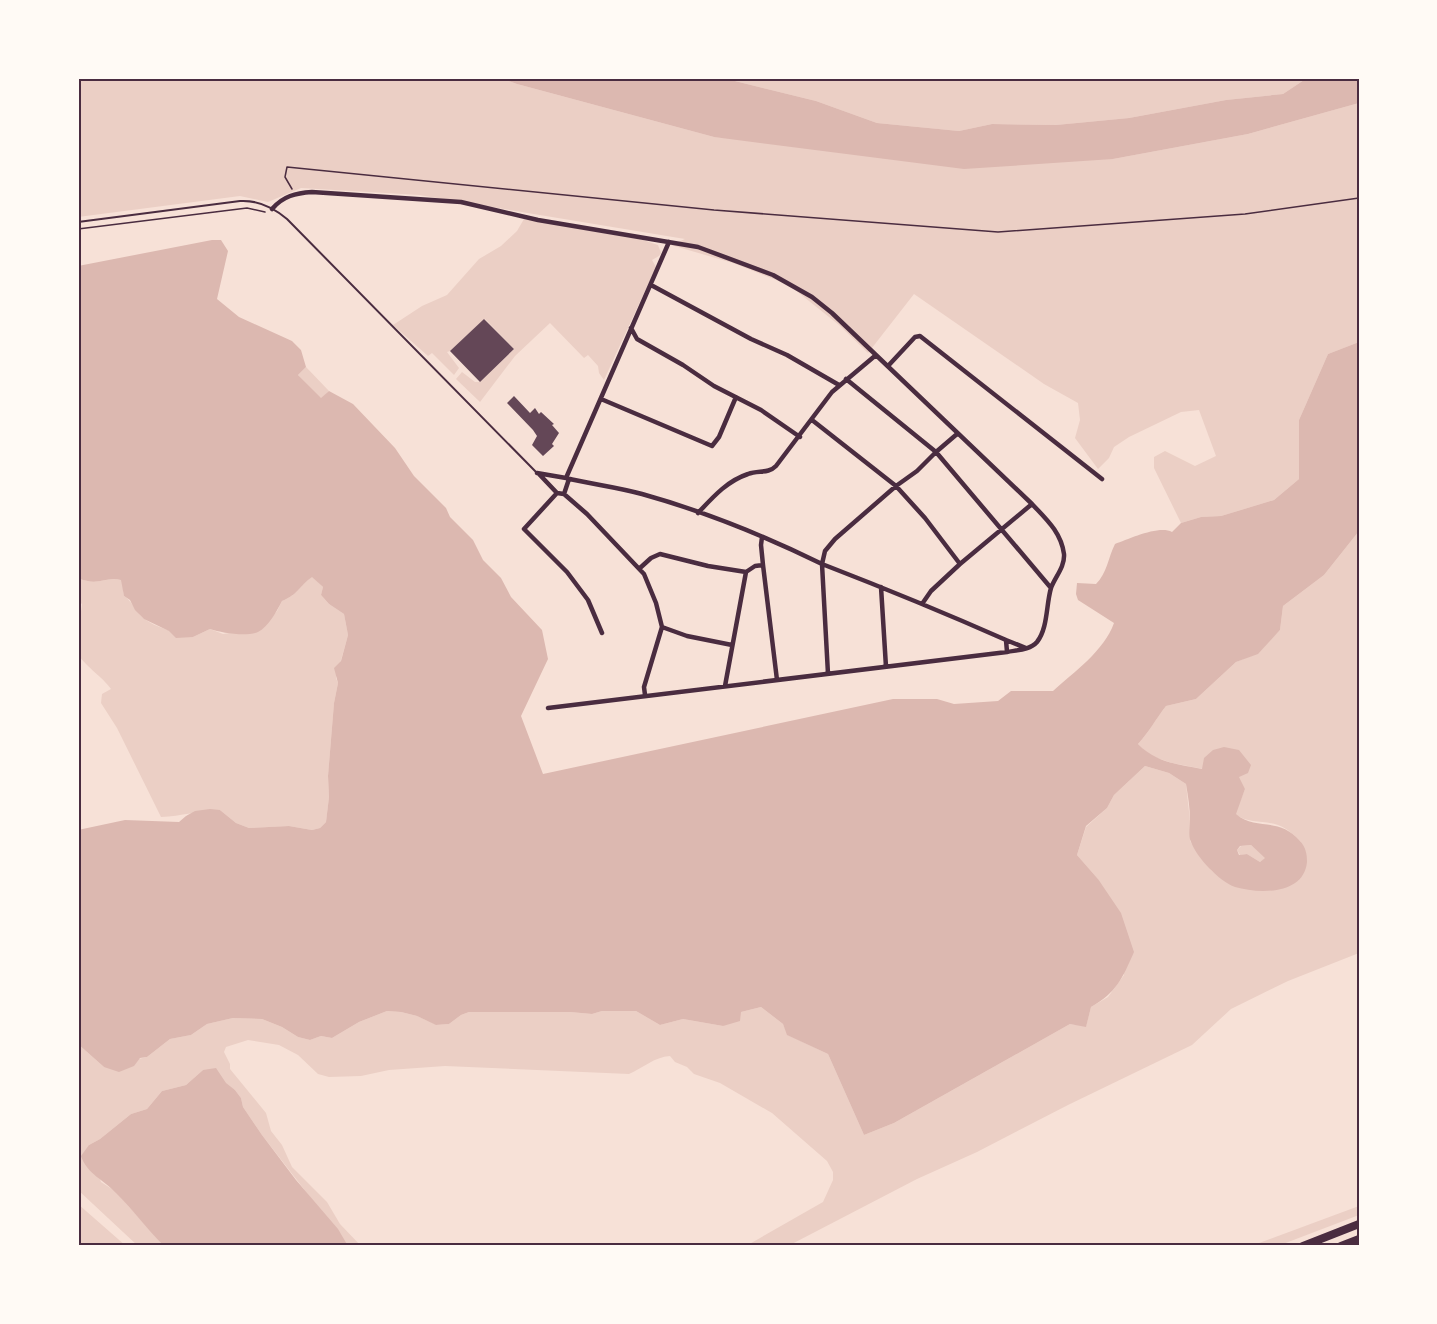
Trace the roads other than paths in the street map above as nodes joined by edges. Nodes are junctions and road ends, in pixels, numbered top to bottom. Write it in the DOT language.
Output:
graph roads {
  1 [pos="271,211"];
  2 [pos="78,222"];
  3 [pos="669,242"];
  4 [pos="651,285"];
  5 [pos="631,328"];
  6 [pos="637,339"];
  7 [pos="626,341"];
  8 [pos="876,355"];
  9 [pos="888,366"];
  10 [pos="846,379"];
  11 [pos="839,385"];
  12 [pos="736,397"];
  13 [pos="602,399"];
  14 [pos="812,420"];
  15 [pos="957,434"];
  16 [pos="800,437"];
  17 [pos="936,452"];
  18 [pos="537,473"];
  19 [pos="567,478"];
  20 [pos="1102,479"];
  21 [pos="896,486"];
  22 [pos="556,493"];
  23 [pos="564,494"];
  24 [pos="1032,504"];
  25 [pos="698,513"];
  26 [pos="1002,530"];
  27 [pos="762,537"];
  28 [pos="822,564"];
  29 [pos="960,564"];
  30 [pos="763,565"];
  31 [pos="640,568"];
  32 [pos="746,572"];
  33 [pos="881,587"];
  34 [pos="1051,588"];
  35 [pos="922,604"];
  36 [pos="662,627"];
  37 [pos="602,633"];
  38 [pos="1006,640"];
  39 [pos="732,645"];
  40 [pos="1027,648"];
  41 [pos="1007,652"];
  42 [pos="886,667"];
  43 [pos="828,674"];
  44 [pos="777,680"];
  45 [pos="724,686"];
  46 [pos="645,695"];
  47 [pos="548,708"];
  48 [pos="1359,1224"];
  49 [pos="1359,1239"];
  50 [pos="1303,1246"];
  51 [pos="1341,1246"];
  1 -- 2 [label="lane"];
  1 -- 3 [label="street"];
  1 -- 18 [label="lane"];
  3 -- 4 [label="street"];
  3 -- 8 [label="street"];
  4 -- 5 [label="street"];
  4 -- 11 [label="street"];
  5 -- 6 [label="street"];
  5 -- 7 [label="street"];
  6 -- 7 [label="street"];
  6 -- 12 [label="street"];
  7 -- 13 [label="street"];
  8 -- 9 [label="street"];
  8 -- 10 [label="street"];
  9 -- 15 [label="street"];
  9 -- 20 [label="street"];
  10 -- 11 [label="street"];
  10 -- 17 [label="street"];
  11 -- 14 [label="street"];
  12 -- 13 [label="street"];
  12 -- 16 [label="street"];
  13 -- 19 [label="street"];
  14 -- 16 [label="street"];
  14 -- 21 [label="street"];
  15 -- 17 [label="street"];
  15 -- 24 [label="street"];
  16 -- 25 [label="street"];
  17 -- 21 [label="street"];
  17 -- 26 [label="street"];
  18 -- 19 [label="street"];
  18 -- 22 [label="street"];
  19 -- 23 [label="street"];
  19 -- 25 [label="street"];
  21 -- 28 [label="street"];
  21 -- 29 [label="street"];
  22 -- 23 [label="street"];
  22 -- 37 [label="street"];
  23 -- 31 [label="street"];
  24 -- 26 [label="street"];
  24 -- 34 [label="street"];
  25 -- 27 [label="street"];
  26 -- 29 [label="street"];
  26 -- 34 [label="street"];
  27 -- 28 [label="street"];
  27 -- 30 [label="street"];
  28 -- 33 [label="street"];
  28 -- 43 [label="street"];
  29 -- 35 [label="street"];
  30 -- 32 [label="street"];
  30 -- 44 [label="street"];
  31 -- 32 [label="street"];
  31 -- 36 [label="street"];
  32 -- 39 [label="street"];
  33 -- 35 [label="street"];
  33 -- 42 [label="street"];
  34 -- 40 [label="street"];
  35 -- 38 [label="street"];
  36 -- 39 [label="street"];
  36 -- 46 [label="street"];
  38 -- 40 [label="street"];
  38 -- 41 [label="street"];
  39 -- 45 [label="street"];
  40 -- 41 [label="street"];
  41 -- 42 [label="street"];
  42 -- 43 [label="street"];
  43 -- 44 [label="street"];
  44 -- 45 [label="street"];
  45 -- 46 [label="street"];
  46 -- 47 [label="street"];
  48 -- 50 [label="highway"];
  49 -- 51 [label="highway"];
}
